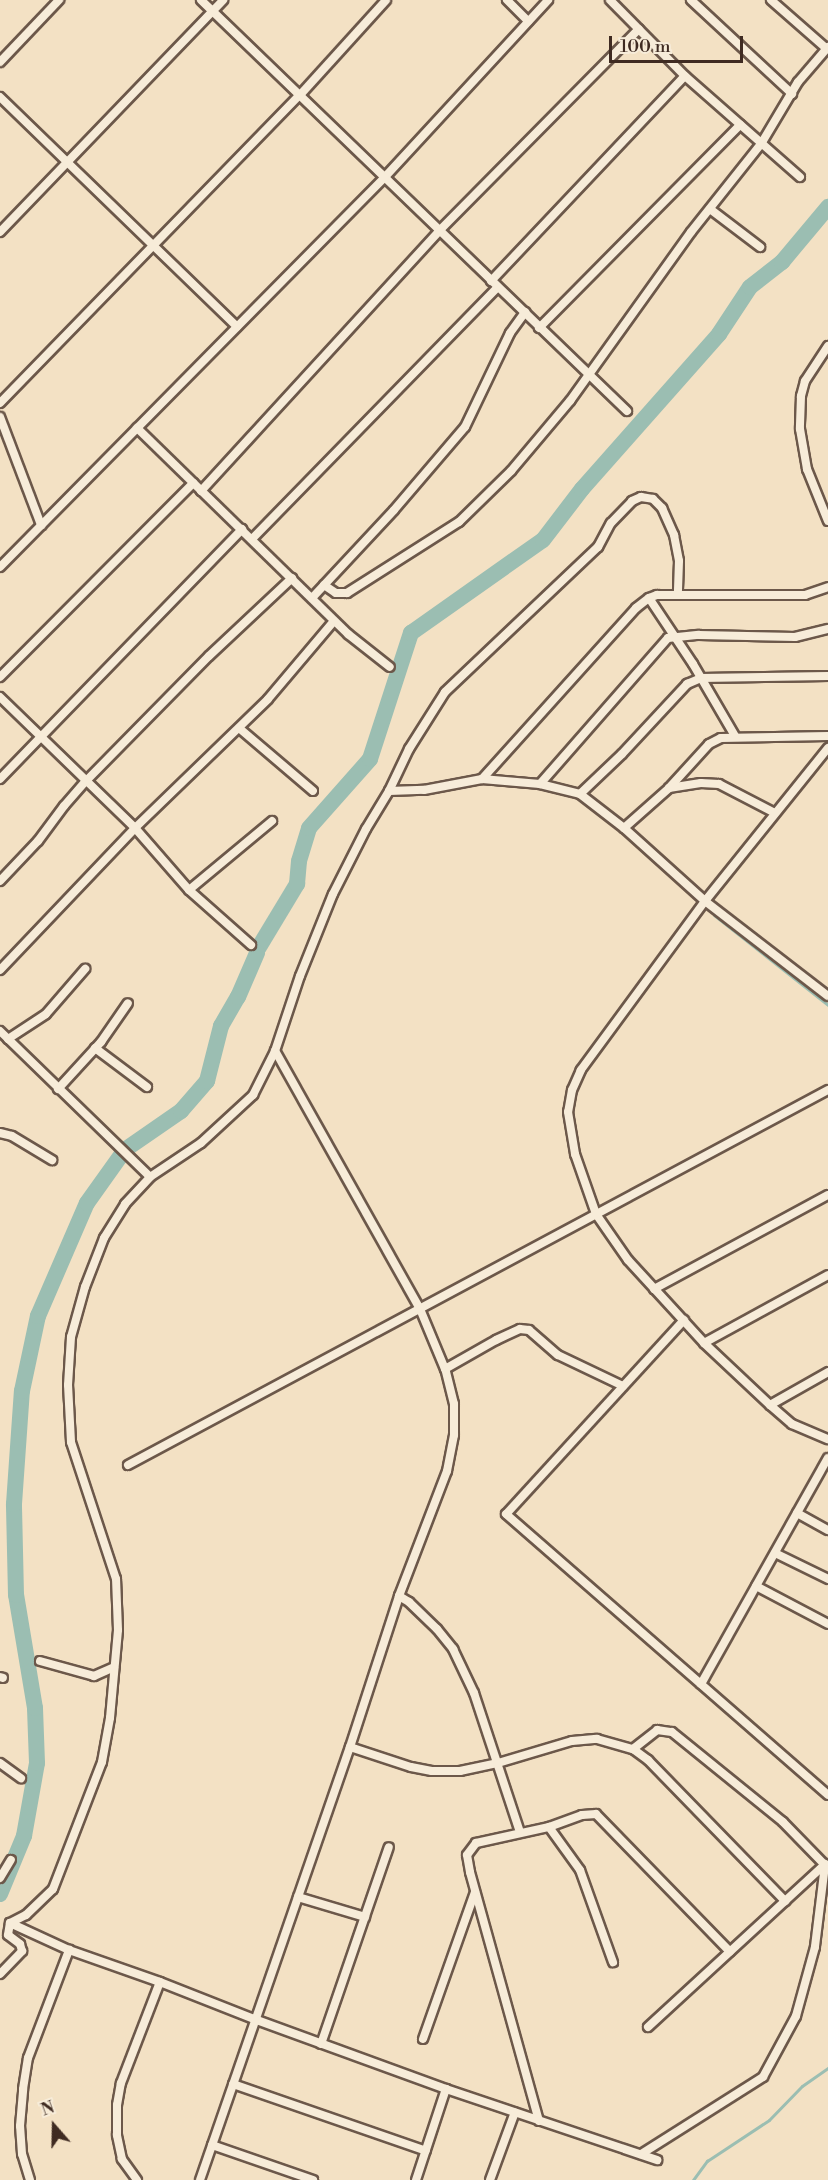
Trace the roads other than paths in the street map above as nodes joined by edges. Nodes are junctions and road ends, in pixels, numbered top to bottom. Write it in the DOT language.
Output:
graph roads {
  1 [pos="59,0"];
  2 [pos="201,0"];
  3 [pos="223,0"];
  4 [pos="386,0"];
  5 [pos="507,0"];
  6 [pos="548,0"];
  7 [pos="610,0"];
  8 [pos="691,0"];
  9 [pos="771,0"];
  10 [pos="212,11"];
  11 [pos="528,21"];
  12 [pos="639,29"];
  13 [pos="827,48"];
  14 [pos="0,62"];
  15 [pos="686,76"];
  16 [pos="792,94"];
  17 [pos="300,95"];
  18 [pos="0,97"];
  19 [pos="740,125"];
  20 [pos="761,144"];
  21 [pos="68,161"];
  22 [pos="800,177"];
  23 [pos="384,178"];
  24 [pos="710,209"];
  25 [pos="439,231"];
  26 [pos="0,232"];
  27 [pos="153,246"];
  28 [pos="760,247"];
  29 [pos="494,284"];
  30 [pos="525,312"];
  31 [pos="237,327"];
  32 [pos="539,328"];
  33 [pos="828,346"];
  34 [pos="589,374"];
  35 [pos="0,403"];
  36 [pos="627,411"];
  37 [pos="0,417"];
  38 [pos="137,428"];
  39 [pos="193,483"];
  40 [pos="201,490"];
  41 [pos="828,521"];
  42 [pos="41,525"];
  43 [pos="242,529"];
  44 [pos="252,539"];
  45 [pos="0,567"];
  46 [pos="292,578"];
  47 [pos="324,585"];
  48 [pos="828,587"];
  49 [pos="678,595"];
  50 [pos="312,598"];
  51 [pos="649,598"];
  52 [pos="334,621"];
  53 [pos="828,629"];
  54 [pos="674,635"];
  55 [pos="390,667"];
  56 [pos="0,676"];
  57 [pos="828,676"];
  58 [pos="701,678"];
  59 [pos="0,697"];
  60 [pos="239,728"];
  61 [pos="735,736"];
  62 [pos="828,736"];
  63 [pos="40,737"];
  64 [pos="828,748"];
  65 [pos="0,779"];
  66 [pos="482,779"];
  67 [pos="86,782"];
  68 [pos="540,784"];
  69 [pos="669,788"];
  70 [pos="313,791"];
  71 [pos="389,791"];
  72 [pos="580,794"];
  73 [pos="775,813"];
  74 [pos="272,821"];
  75 [pos="135,828"];
  76 [pos="624,828"];
  77 [pos="0,881"];
  78 [pos="189,890"];
  79 [pos="705,901"];
  80 [pos="251,945"];
  81 [pos="85,969"];
  82 [pos="0,970"];
  83 [pos="828,996"];
  84 [pos="128,1003"];
  85 [pos="0,1031"];
  86 [pos="8,1039"];
  87 [pos="95,1048"];
  88 [pos="275,1052"];
  89 [pos="147,1087"];
  90 [pos="58,1089"];
  91 [pos="828,1090"];
  92 [pos="0,1133"];
  93 [pos="52,1160"];
  94 [pos="150,1177"];
  95 [pos="828,1194"];
  96 [pos="596,1214"];
  97 [pos="828,1275"];
  98 [pos="654,1289"];
  99 [pos="420,1309"];
  100 [pos="684,1320"];
  101 [pos="704,1342"];
  102 [pos="445,1368"];
  103 [pos="828,1372"];
  104 [pos="623,1386"];
  105 [pos="770,1405"];
  106 [pos="828,1439"];
  107 [pos="828,1458"];
  108 [pos="128,1465"];
  109 [pos="797,1513"];
  110 [pos="828,1530"];
  111 [pos="775,1553"];
  112 [pos="828,1579"];
  113 [pos="756,1586"];
  114 [pos="399,1596"];
  115 [pos="828,1624"];
  116 [pos="40,1661"];
  117 [pos="114,1667"];
  118 [pos="701,1684"];
  119 [pos="350,1747"];
  120 [pos="633,1749"];
  121 [pos="0,1763"];
  122 [pos="498,1763"];
  123 [pos="21,1778"];
  124 [pos="828,1795"];
  125 [pos="549,1827"];
  126 [pos="520,1832"];
  127 [pos="389,1847"];
  128 [pos="10,1860"];
  129 [pos="826,1863"];
  130 [pos="0,1878"];
  131 [pos="475,1891"];
  132 [pos="298,1898"];
  133 [pos="785,1901"];
  134 [pos="365,1917"];
  135 [pos="10,1923"];
  136 [pos="69,1950"];
  137 [pos="730,1952"];
  138 [pos="614,1962"];
  139 [pos="0,1974"];
  140 [pos="160,1982"];
  141 [pos="254,2019"];
  142 [pos="648,2026"];
  143 [pos="423,2039"];
  144 [pos="321,2044"];
  145 [pos="233,2084"];
  146 [pos="446,2089"];
  147 [pos="515,2112"];
  148 [pos="539,2121"];
  149 [pos="212,2145"];
  150 [pos="426,2151"];
  151 [pos="641,2154"];
  152 [pos="657,2160"];
  153 [pos="30,2180"];
  154 [pos="137,2180"];
  155 [pos="200,2180"];
  156 [pos="313,2180"];
  157 [pos="416,2180"];
  158 [pos="490,2180"];
  1 -- 14 [label="street"];
  2 -- 10 [label="street"];
  3 -- 10 [label="street"];
  4 -- 17 [label="street"];
  5 -- 11 [label="street"];
  6 -- 11 [label="street"];
  7 -- 12 [label="street"];
  8 -- 16 [label="street"];
  9 -- 13 [label="street"];
  10 -- 17 [label="street"];
  10 -- 21 [label="street"];
  11 -- 23 [label="street"];
  12 -- 15 [label="street"];
  12 -- 25 [label="street"];
  13 -- 16 [label="street"];
  15 -- 19 [label="street"];
  15 -- 29 [label="street"];
  16 -- 20 [label="street"];
  17 -- 23 [label="street"];
  17 -- 27 [label="street"];
  18 -- 21 [label="street"];
  19 -- 20 [label="street"];
  19 -- 32 [label="street"];
  20 -- 22 [label="street"];
  20 -- 24 [label="street"];
  21 -- 26 [label="street"];
  21 -- 27 [label="street"];
  23 -- 25 [label="street"];
  23 -- 31 [label="street"];
  24 -- 28 [label="street"];
  24 -- 34 [label="street"];
  25 -- 29 [label="street"];
  25 -- 40 [label="street"];
  27 -- 31 [label="street"];
  27 -- 35 [label="street"];
  29 -- 30 [label="street"];
  29 -- 44 [label="street"];
  30 -- 32 [label="street"];
  30 -- 47 [label="street"];
  31 -- 38 [label="street"];
  32 -- 34 [label="street"];
  33 -- 41 [label="street"];
  34 -- 36 [label="street"];
  34 -- 47 [label="street"];
  37 -- 42 [label="street"];
  38 -- 39 [label="street"];
  38 -- 42 [label="street"];
  39 -- 40 [label="street"];
  39 -- 56 [label="street"];
  40 -- 43 [label="street"];
  42 -- 45 [label="street"];
  43 -- 44 [label="street"];
  43 -- 63 [label="street"];
  44 -- 46 [label="street"];
  46 -- 50 [label="street"];
  46 -- 67 [label="street"];
  47 -- 50 [label="street"];
  48 -- 49 [label="street"];
  49 -- 51 [label="street"];
  49 -- 71 [label="street"];
  50 -- 52 [label="street"];
  51 -- 54 [label="street"];
  51 -- 66 [label="street"];
  52 -- 55 [label="street"];
  52 -- 60 [label="street"];
  53 -- 54 [label="street"];
  54 -- 58 [label="street"];
  54 -- 68 [label="street"];
  57 -- 58 [label="street"];
  58 -- 61 [label="street"];
  58 -- 72 [label="street"];
  59 -- 63 [label="street"];
  60 -- 70 [label="street"];
  60 -- 75 [label="street"];
  61 -- 62 [label="street"];
  61 -- 69 [label="street"];
  63 -- 65 [label="street"];
  63 -- 67 [label="street"];
  64 -- 73 [label="street"];
  66 -- 68 [label="street"];
  66 -- 71 [label="street"];
  67 -- 75 [label="street"];
  67 -- 77 [label="street"];
  68 -- 72 [label="street"];
  69 -- 73 [label="street"];
  69 -- 76 [label="street"];
  71 -- 88 [label="street"];
  72 -- 76 [label="street"];
  73 -- 79 [label="street"];
  74 -- 78 [label="street"];
  75 -- 78 [label="street"];
  75 -- 82 [label="street"];
  76 -- 79 [label="street"];
  78 -- 80 [label="street"];
  79 -- 83 [label="street"];
  79 -- 96 [label="street"];
  81 -- 86 [label="street"];
  84 -- 87 [label="street"];
  85 -- 86 [label="street"];
  86 -- 90 [label="street"];
  87 -- 89 [label="street"];
  87 -- 90 [label="street"];
  88 -- 94 [label="street"];
  88 -- 99 [label="street"];
  90 -- 94 [label="street"];
  91 -- 96 [label="street"];
  92 -- 93 [label="street"];
  94 -- 117 [label="street"];
  95 -- 98 [label="street"];
  96 -- 98 [label="street"];
  96 -- 99 [label="street"];
  97 -- 101 [label="street"];
  98 -- 100 [label="street"];
  99 -- 102 [label="street"];
  99 -- 108 [label="street"];
  100 -- 101 [label="street"];
  100 -- 104 [label="street"];
  101 -- 105 [label="street"];
  102 -- 104 [label="street"];
  102 -- 114 [label="street"];
  103 -- 105 [label="street"];
  104 -- 118 [label="street"];
  105 -- 106 [label="street"];
  107 -- 109 [label="street"];
  109 -- 110 [label="street"];
  109 -- 111 [label="street"];
  111 -- 112 [label="street"];
  111 -- 113 [label="street"];
  113 -- 115 [label="street"];
  113 -- 118 [label="street"];
  114 -- 119 [label="street"];
  114 -- 122 [label="street"];
  116 -- 117 [label="street"];
  117 -- 135 [label="street"];
  118 -- 124 [label="street"];
  119 -- 122 [label="street"];
  119 -- 132 [label="street"];
  120 -- 122 [label="street"];
  120 -- 129 [label="street"];
  120 -- 133 [label="street"];
  121 -- 123 [label="street"];
  122 -- 126 [label="street"];
  125 -- 126 [label="street"];
  125 -- 137 [label="street"];
  125 -- 138 [label="street"];
  126 -- 131 [label="street"];
  127 -- 134 [label="street"];
  128 -- 130 [label="street"];
  129 -- 133 [label="street"];
  129 -- 151 [label="street"];
  131 -- 143 [label="street"];
  131 -- 148 [label="street"];
  132 -- 134 [label="street"];
  132 -- 141 [label="street"];
  133 -- 137 [label="street"];
  134 -- 144 [label="street"];
  135 -- 136 [label="street"];
  135 -- 139 [label="street"];
  136 -- 140 [label="street"];
  136 -- 153 [label="street"];
  137 -- 142 [label="street"];
  140 -- 141 [label="street"];
  140 -- 154 [label="street"];
  141 -- 144 [label="street"];
  141 -- 145 [label="street"];
  144 -- 146 [label="street"];
  145 -- 149 [label="street"];
  145 -- 150 [label="street"];
  146 -- 147 [label="street"];
  146 -- 150 [label="street"];
  147 -- 148 [label="street"];
  147 -- 158 [label="street"];
  148 -- 151 [label="street"];
  149 -- 155 [label="street"];
  149 -- 156 [label="street"];
  150 -- 157 [label="street"];
  151 -- 152 [label="street"];
}
